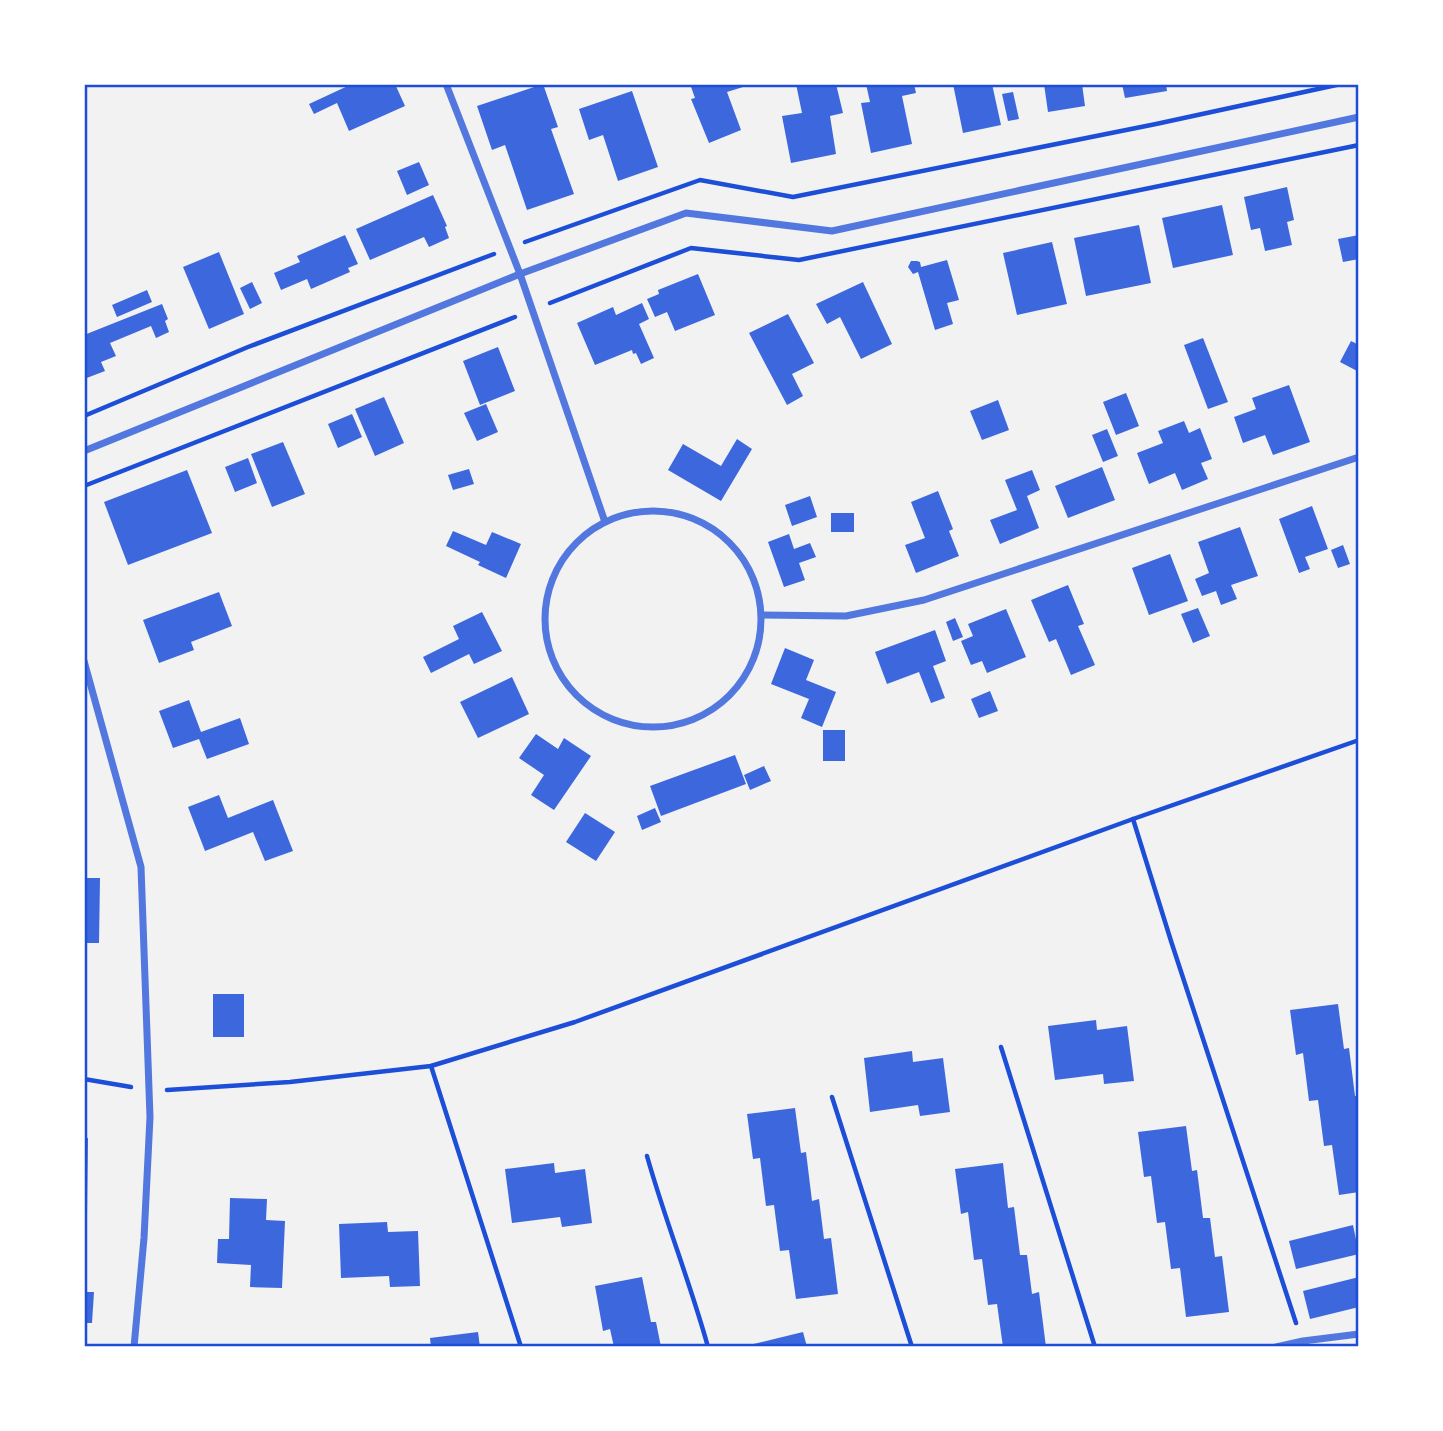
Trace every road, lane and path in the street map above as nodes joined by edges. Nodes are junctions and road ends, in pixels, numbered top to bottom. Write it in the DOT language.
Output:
graph roads {
  1 [pos="446,84"];
  2 [pos="1359,117"];
  3 [pos="1359,145"];
  4 [pos="520,274"];
  5 [pos="533,310"];
  6 [pos="84,451"];
  7 [pos="1359,457"];
  8 [pos="84,486"];
  9 [pos="605,522"];
  10 [pos="762,614"];
  11 [pos="84,661"];
  12 [pos="1359,740"];
  13 [pos="1133,819"];
  14 [pos="1001,1047"];
  15 [pos="431,1066"];
  16 [pos="84,1079"];
  17 [pos="149,1091"];
  18 [pos="832,1097"];
  19 [pos="647,1156"];
  20 [pos="1359,1334"];
  21 [pos="1303,1341"];
  22 [pos="134,1347"];
  23 [pos="522,1347"];
  24 [pos="708,1347"];
  25 [pos="912,1347"];
  26 [pos="1095,1347"];
  27 [pos="1276,1347"];
  1 -- 4 [label="street"];
  2 -- 4 [label="street"];
  3 -- 5 [label="path"];
  4 -- 5 [label="street"];
  4 -- 6 [label="street"];
  5 -- 8 [label="path"];
  5 -- 9 [label="street"];
  7 -- 10 [label="street"];
  9 -- 10 [label="street"];
  9 -- 10 [label="street"];
  11 -- 17 [label="street"];
  12 -- 13 [label="path"];
  13 -- 15 [label="path"];
  13 -- 21 [label="path"];
  14 -- 26 [label="path"];
  15 -- 17 [label="path"];
  15 -- 23 [label="path"];
  16 -- 17 [label="path"];
  17 -- 22 [label="street"];
  18 -- 25 [label="path"];
  19 -- 24 [label="path"];
  20 -- 21 [label="street"];
  21 -- 27 [label="street"];
}
